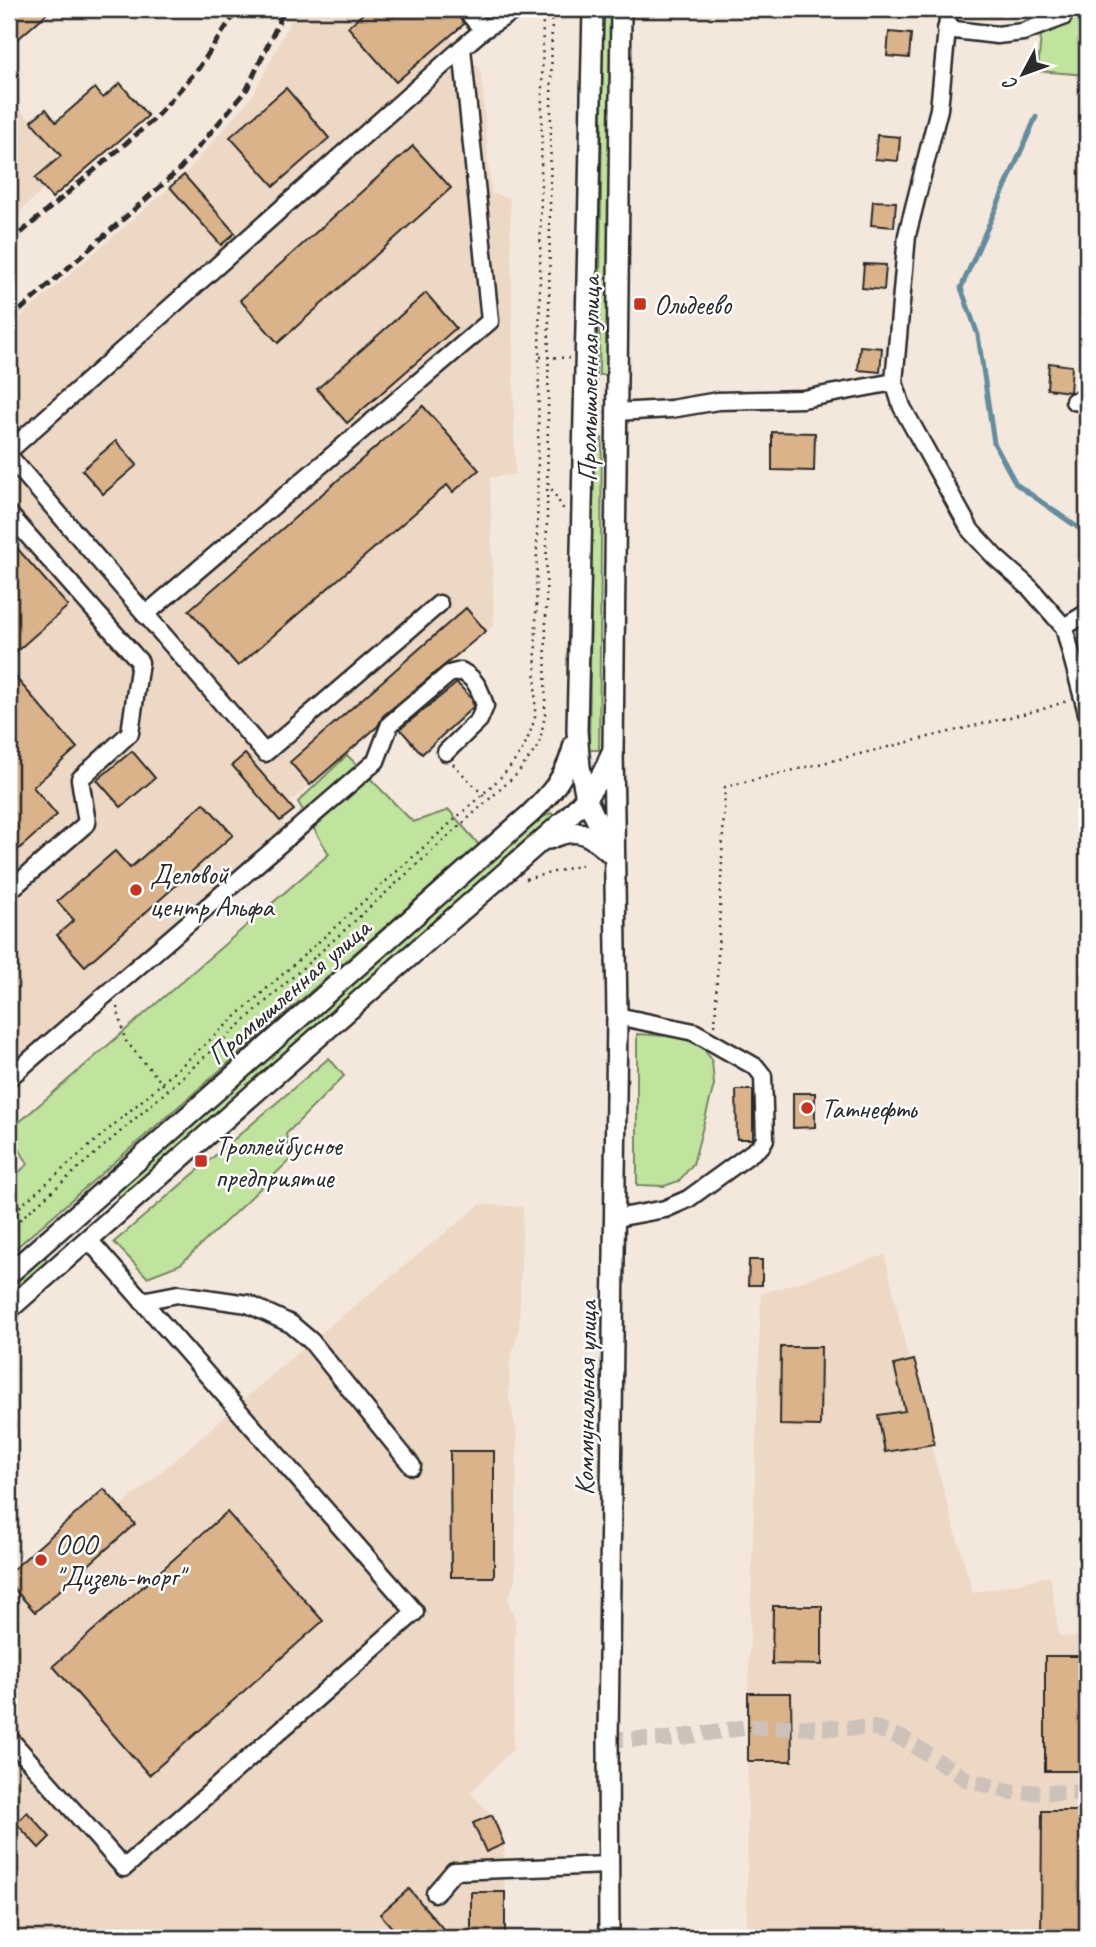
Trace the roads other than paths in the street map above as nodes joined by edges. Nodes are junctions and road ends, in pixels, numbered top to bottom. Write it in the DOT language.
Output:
graph roads {
  1 [pos="465,9"];
  2 [pos="517,9"];
  3 [pos="593,9"];
  4 [pos="621,9"];
  5 [pos="948,9"];
  6 [pos="1063,17"];
  7 [pos="946,29"];
  8 [pos="483,30"];
  9 [pos="461,48"];
  10 [pos="894,382"];
  11 [pos="586,411"];
  12 [pos="615,412"];
  13 [pos="9,454"];
  14 [pos="9,514"];
  15 [pos="439,604"];
  16 [pos="1087,613"];
  17 [pos="145,615"];
  18 [pos="1064,627"];
  19 [pos="1079,658"];
  20 [pos="1087,713"];
  21 [pos="577,731"];
  22 [pos="613,750"];
  23 [pos="446,752"];
  24 [pos="554,790"];
  25 [pos="586,798"];
  26 [pos="536,847"];
  27 [pos="615,858"];
  28 [pos="9,891"];
  29 [pos="617,1016"];
  30 [pos="9,1078"];
  31 [pos="616,1218"];
  32 [pos="71,1219"];
  33 [pos="88,1239"];
  34 [pos="9,1274"];
  35 [pos="142,1301"];
  36 [pos="9,1309"];
  37 [pos="412,1466"];
  38 [pos="9,1738"];
  39 [pos="608,1865"];
  40 [pos="435,1894"];
  41 [pos="609,1938"];
  1 -- 8 [label="street"];
  2 -- 8 [label="street"];
  3 -- 11 [label="main road, Промышленная улица"];
  4 -- 12 [label="main road, Промышленная улица"];
  5 -- 7 [label="street"];
  6 -- 7 [label="street"];
  7 -- 10 [label="street"];
  8 -- 9 [label="street"];
  9 -- 13 [label="street"];
  9 -- 17 [label="street"];
  10 -- 12 [label="street"];
  10 -- 18 [label="street"];
  11 -- 12 [label="main road"];
  11 -- 21 [label="main road, Промышленная улица"];
  12 -- 22 [label="main road, Промышленная улица"];
  13 -- 17 [label="street"];
  14 -- 28 [label="street"];
  15 -- 17 [label="street"];
  16 -- 18 [label="street"];
  18 -- 19 [label="street"];
  19 -- 20 [label="street"];
  21 -- 24 [label="main road, Промышленная улица"];
  21 -- 25 [label="main road, Промышленная улица"];
  22 -- 25 [label="main road, Промышленная улица"];
  22 -- 27 [label="main road, Промышленная улица"];
  23 -- 30 [label="street"];
  24 -- 25 [label="main road"];
  24 -- 32 [label="main road, Промышленная улица"];
  25 -- 26 [label="main road, Промышленная улица"];
  25 -- 27 [label="main road, Промышленная улица"];
  26 -- 27 [label="main road, Промышленная улица"];
  26 -- 33 [label="main road, Промышленная улица"];
  27 -- 29 [label="main road, Коммунальная улица"];
  29 -- 31 [label="main road, Коммунальная улица"];
  29 -- 31 [label="street"];
  31 -- 39 [label="main road, Коммунальная улица"];
  32 -- 33 [label="main road"];
  32 -- 34 [label="main road, Промышленная улица"];
  33 -- 35 [label="street"];
  33 -- 36 [label="main road, Промышленная улица"];
  35 -- 37 [label="street"];
  35 -- 38 [label="street"];
  39 -- 40 [label="street"];
  39 -- 41 [label="main road, Коммунальная улица"];
}
